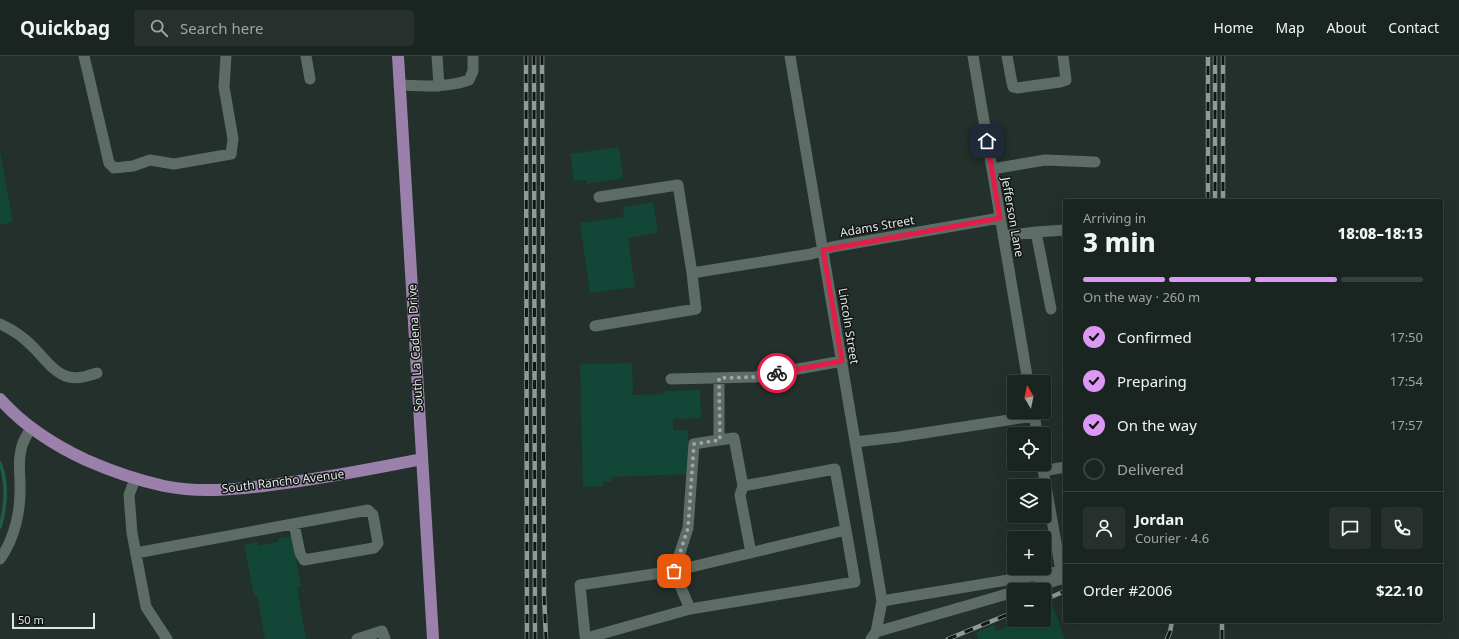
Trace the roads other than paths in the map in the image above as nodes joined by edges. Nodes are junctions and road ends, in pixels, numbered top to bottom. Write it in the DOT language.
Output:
graph roads {
  1 [pos="84,56"];
  2 [pos="226,56"];
  3 [pos="306,56"];
  4 [pos="398,56"];
  5 [pos="437,56"];
  6 [pos="473,56"];
  7 [pos="790,56"];
  8 [pos="973,56"];
  9 [pos="1007,56"];
  10 [pos="1063,56"];
  11 [pos="310,79"];
  12 [pos="400,85"];
  13 [pos="440,86"];
  14 [pos="1096,162"];
  15 [pos="992,169"];
  16 [pos="599,197"];
  17 [pos="1000,218"];
  18 [pos="1063,230"];
  19 [pos="1036,232"];
  20 [pos="1003,236"];
  21 [pos="823,250"];
  22 [pos="692,273"];
  23 [pos="1051,309"];
  24 [pos="0,324"];
  25 [pos="595,326"];
  26 [pos="842,361"];
  27 [pos="97,373"];
  28 [pos="1027,375"];
  29 [pos="670,378"];
  30 [pos="719,378"];
  31 [pos="0,399"];
  32 [pos="1007,419"];
  33 [pos="31,427"];
  34 [pos="720,440"];
  35 [pos="855,442"];
  36 [pos="422,459"];
  37 [pos="1051,467"];
  38 [pos="1063,467"];
  39 [pos="1044,471"];
  40 [pos="135,478"];
  41 [pos="744,486"];
  42 [pos="294,524"];
  43 [pos="846,530"];
  44 [pos="136,553"];
  45 [pos="752,553"];
  46 [pos="0,559"];
  47 [pos="1062,568"];
  48 [pos="674,571"];
  49 [pos="1051,583"];
  50 [pos="1007,594"];
  51 [pos="882,601"];
  52 [pos="690,609"];
  53 [pos="873,635"];
  54 [pos="167,639"];
  55 [pos="357,639"];
  56 [pos="385,639"];
  57 [pos="433,639"];
  1 -- 2 [label="street"];
  3 -- 11 [label="street"];
  4 -- 12 [label="main road, South La Cadena Drive"];
  5 -- 13 [label="street"];
  6 -- 13 [label="street"];
  7 -- 21 [label="street, Lincoln Street"];
  8 -- 15 [label="street, Jefferson Lane"];
  9 -- 10 [label="street"];
  12 -- 13 [label="street"];
  12 -- 36 [label="main road, South La Cadena Drive"];
  14 -- 15 [label="street"];
  15 -- 17 [label="street, Jefferson Lane"];
  16 -- 22 [label="street"];
  17 -- 20 [label="street, Jefferson Lane"];
  17 -- 21 [label="street, Adams Street"];
  18 -- 19 [label="street"];
  19 -- 20 [label="street"];
  19 -- 23 [label="street"];
  20 -- 28 [label="street, Jefferson Lane"];
  21 -- 22 [label="street, Adams Street"];
  21 -- 26 [label="street, Lincoln Street"];
  22 -- 25 [label="street"];
  24 -- 27 [label="street"];
  26 -- 30 [label="street"];
  26 -- 35 [label="street, Lincoln Street"];
  29 -- 30 [label="street"];
  30 -- 34 [label="street"];
  31 -- 33 [label="main road, South Rancho Avenue"];
  32 -- 35 [label="street"];
  33 -- 40 [label="main road, South Rancho Avenue"];
  33 -- 46 [label="street"];
  34 -- 41 [label="street"];
  34 -- 48 [label="street"];
  35 -- 51 [label="street, Lincoln Street"];
  36 -- 40 [label="main road, South Rancho Avenue"];
  36 -- 57 [label="main road, South La Cadena Drive"];
  37 -- 38 [label="street"];
  39 -- 47 [label="street"];
  40 -- 44 [label="street"];
  41 -- 43 [label="street"];
  41 -- 45 [label="street"];
  42 -- 42 [label="street"];
  42 -- 44 [label="street"];
  43 -- 45 [label="street"];
  43 -- 52 [label="street"];
  44 -- 54 [label="street"];
  45 -- 48 [label="street"];
  47 -- 49 [label="street"];
  47 -- 51 [label="street"];
  48 -- 52 [label="street"];
  48 -- 52 [label="street"];
  50 -- 53 [label="street"];
  51 -- 53 [label="street"];
  55 -- 56 [label="street"];
}
